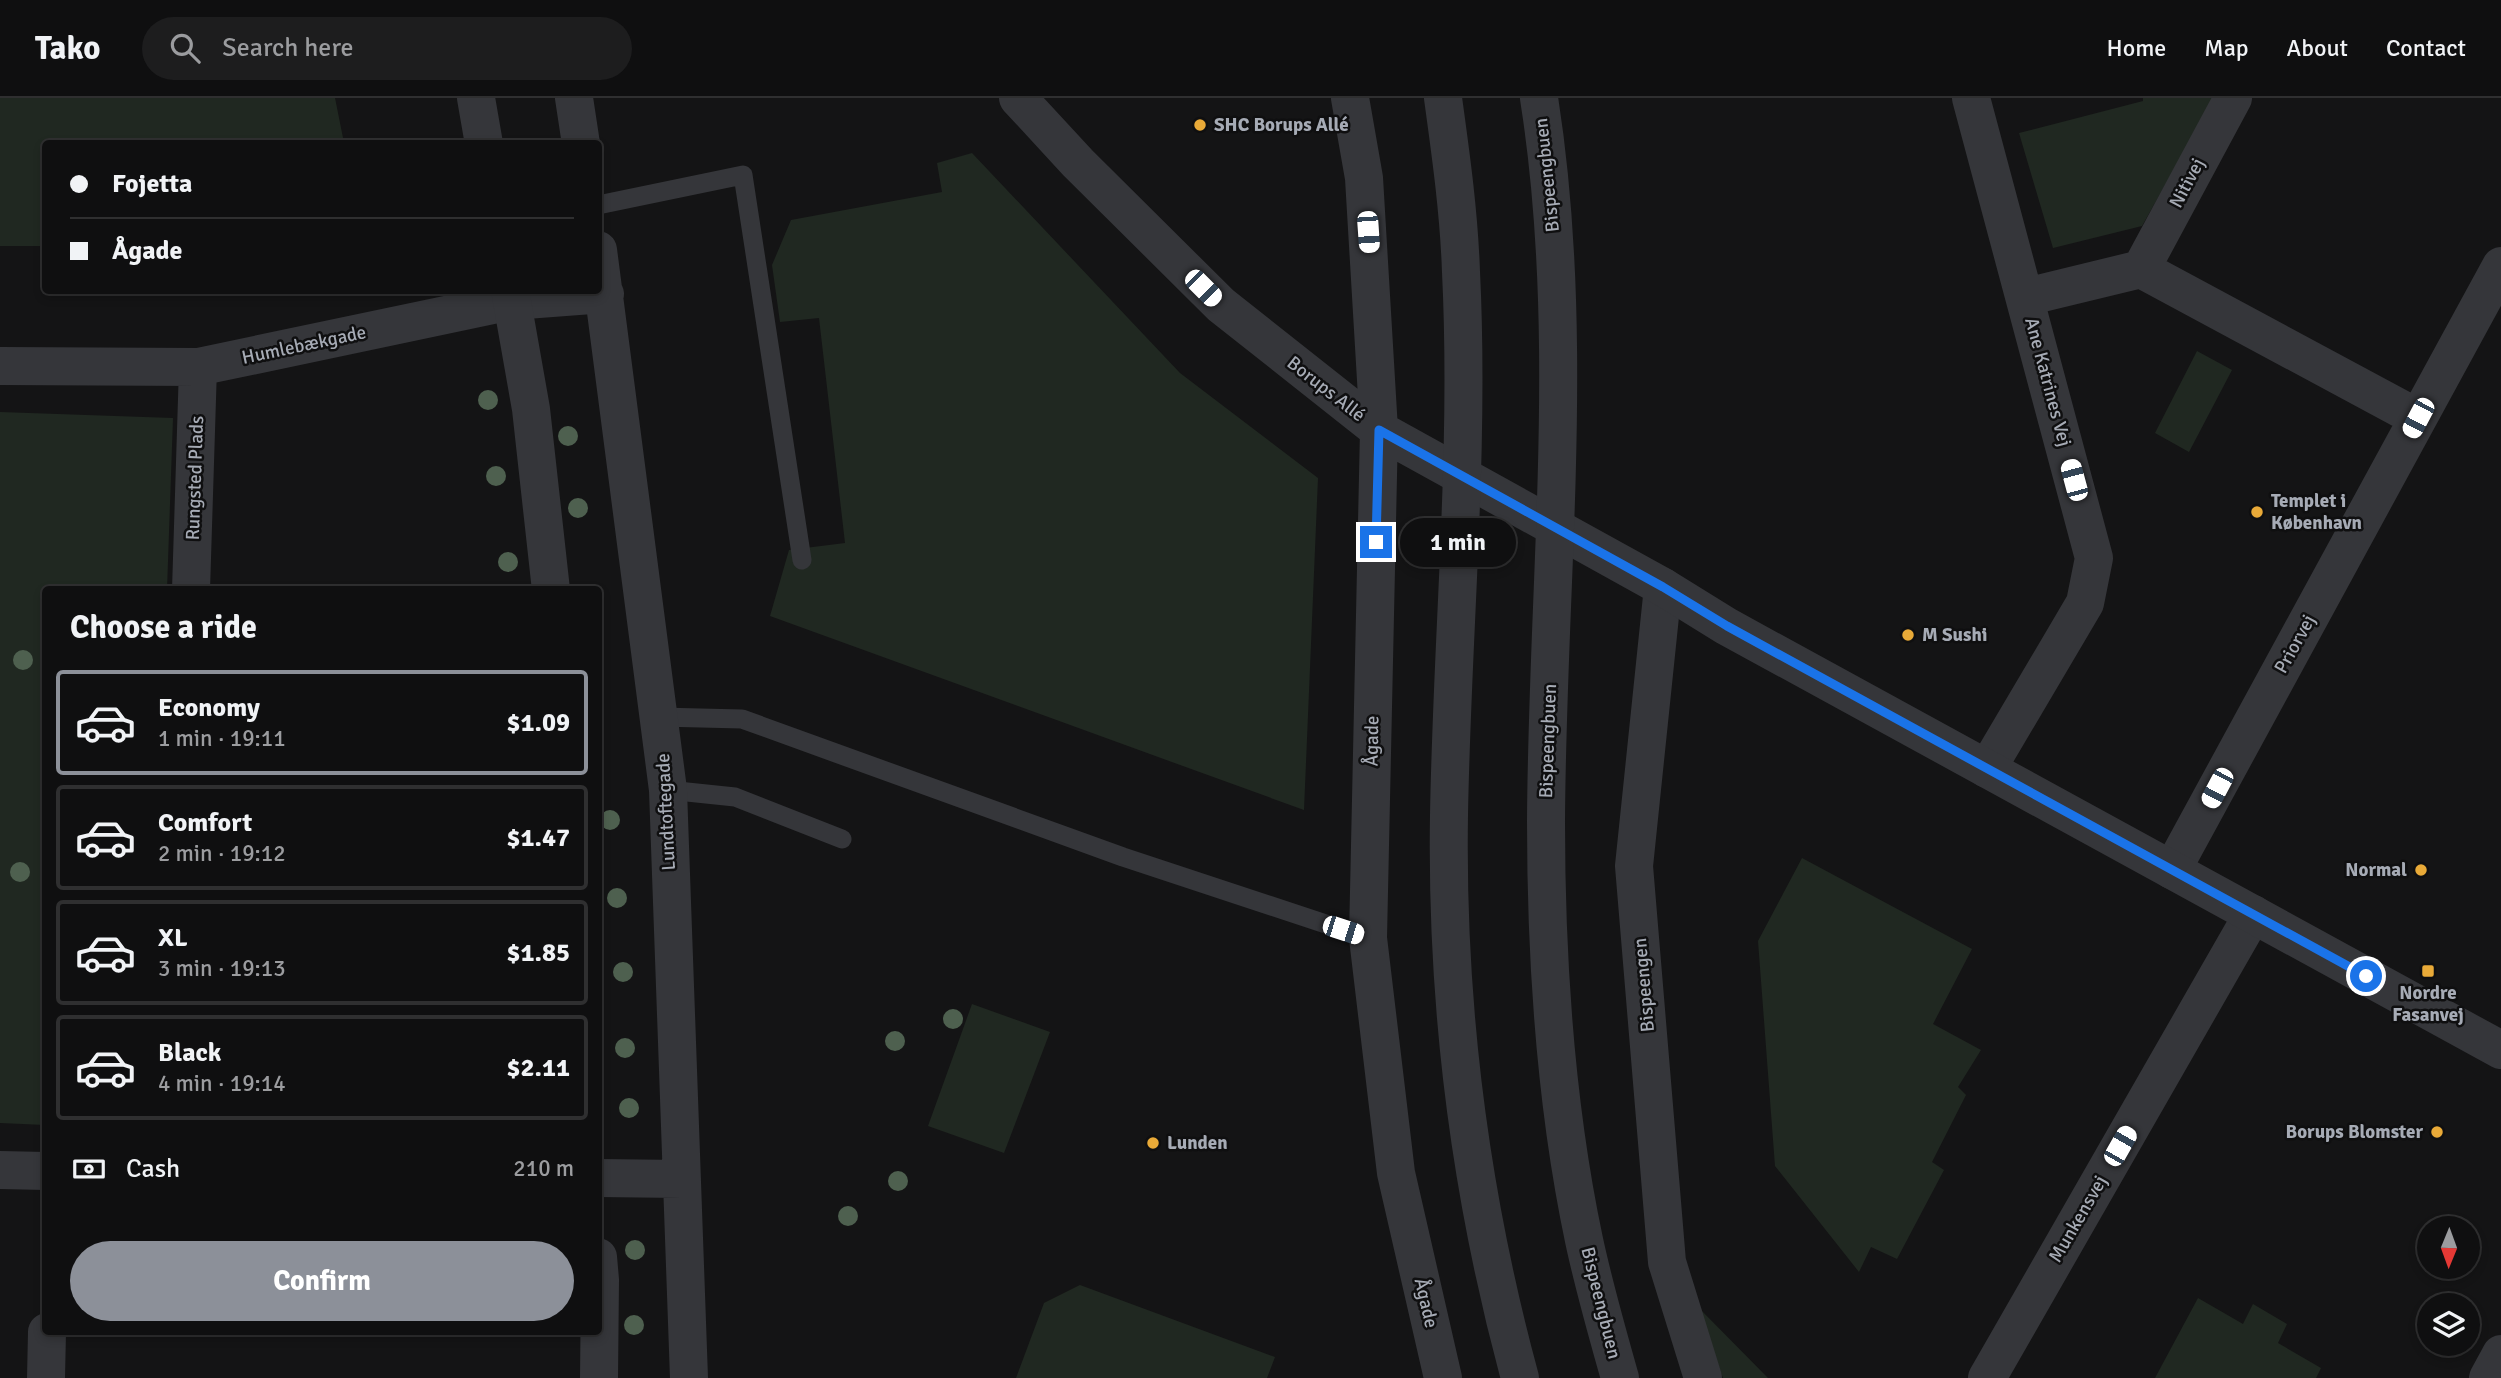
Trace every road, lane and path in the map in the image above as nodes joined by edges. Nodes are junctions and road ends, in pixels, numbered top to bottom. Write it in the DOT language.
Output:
graph roads {
  1 [pos="476,98"];
  2 [pos="573,98"];
  3 [pos="1018,98"];
  4 [pos="1350,98"];
  5 [pos="1443,98"];
  6 [pos="1539,98"];
  7 [pos="1971,98"];
  8 [pos="2233,98"];
  9 [pos="483,140"];
  10 [pos="580,140"];
  11 [pos="602,204"];
  12 [pos="2501,266"];
  13 [pos="2141,269"];
  14 [pos="602,275"];
  15 [pos="605,294"];
  16 [pos="511,296"];
  17 [pos="2026,297"];
  18 [pos="0,366"];
  19 [pos="198,367"];
  20 [pos="2418,418"];
  21 [pos="1379,430"];
  22 [pos="802,560"];
  23 [pos="191,586"];
  24 [pos="551,586"];
  25 [pos="1663,587"];
  26 [pos="659,717"];
  27 [pos="1987,769"];
  28 [pos="668,790"];
  29 [pos="842,839"];
  30 [pos="2172,870"];
  31 [pos="2253,914"];
  32 [pos="1367,938"];
  33 [pos="2501,1050"];
  34 [pos="0,1170"];
  35 [pos="42,1171"];
  36 [pos="602,1178"];
  37 [pos="682,1179"];
  38 [pos="47,1335"];
  39 [pos="599,1335"];
  40 [pos="2501,1354"];
  41 [pos="46,1378"];
  42 [pos="599,1378"];
  43 [pos="689,1378"];
  44 [pos="1443,1378"];
  45 [pos="1520,1378"];
  46 [pos="1620,1378"];
  47 [pos="1703,1378"];
  48 [pos="1987,1378"];
  49 [pos="2488,1378"];
  1 -- 9 [label="street"];
  2 -- 10 [label="street"];
  3 -- 21 [label="street, Borups Allé"];
  4 -- 21 [label="street, Ågade"];
  5 -- 45 [label="street, bridge"];
  6 -- 46 [label="street, Bispeengbuen, bridge"];
  7 -- 17 [label="street, Ane Katrines Vej"];
  8 -- 13 [label="street, Nitivej"];
  11 -- 22 [label="lane"];
  12 -- 20 [label="street, Priorvej"];
  13 -- 17 [label="street"];
  13 -- 20 [label="street"];
  14 -- 15 [label="street, Lundtoftegade"];
  15 -- 16 [label="street, Humlebækgade"];
  15 -- 26 [label="street, Lundtoftegade"];
  16 -- 19 [label="street, Humlebækgade"];
  16 -- 24 [label="street"];
  17 -- 27 [label="street, Ane Katrines Vej"];
  18 -- 19 [label="street, Humlebækgade"];
  19 -- 23 [label="street, Rungsted Plads"];
  20 -- 30 [label="street, Priorvej"];
  21 -- 25 [label="street, Borups Allé"];
  21 -- 32 [label="street, Ågade"];
  25 -- 27 [label="street, Borups Allé"];
  25 -- 47 [label="street, Bispeengen"];
  26 -- 28 [label="street, Lundtoftegade"];
  26 -- 32 [label="lane"];
  27 -- 30 [label="street, Borups Allé"];
  28 -- 29 [label="lane"];
  28 -- 37 [label="street, Lundtoftegade"];
  30 -- 31 [label="street, Borups Allé"];
  31 -- 33 [label="street, Borups Allé"];
  31 -- 48 [label="street, Munkensvej"];
  32 -- 44 [label="street, Ågade"];
  34 -- 35 [label="street"];
  36 -- 37 [label="street"];
  37 -- 43 [label="street, Lundtoftegade"];
  38 -- 41 [label="street"];
  39 -- 42 [label="street"];
  40 -- 49 [label="street"];
}
